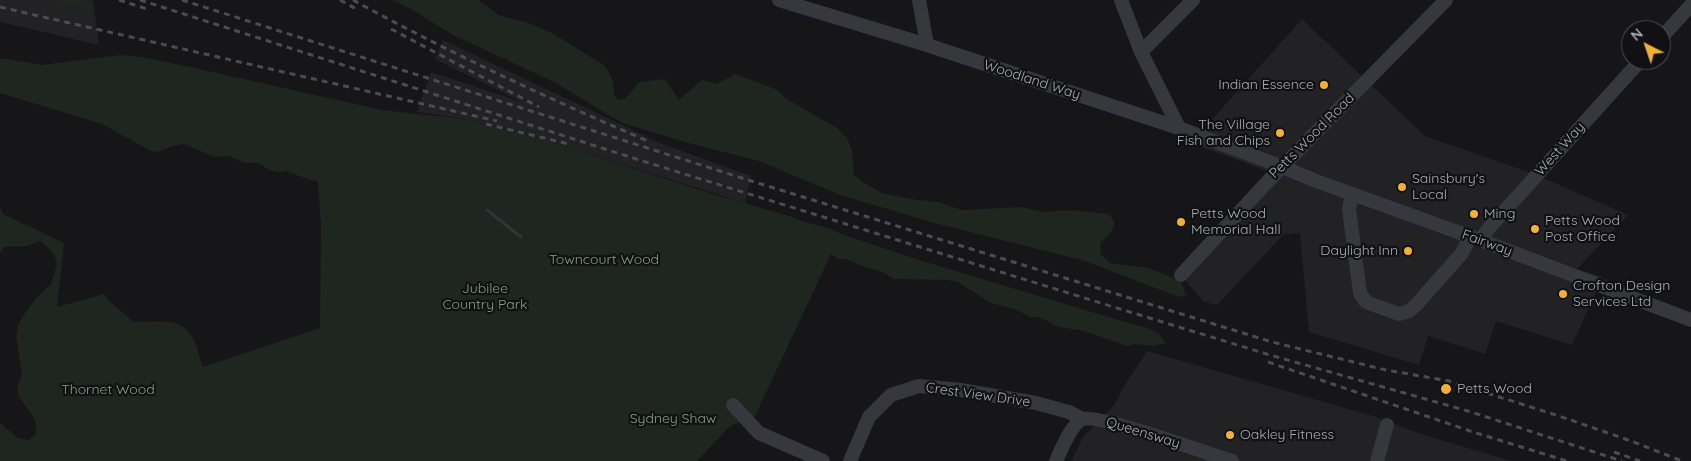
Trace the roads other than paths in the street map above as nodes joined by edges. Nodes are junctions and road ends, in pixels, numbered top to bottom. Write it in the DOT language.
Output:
graph roads {
  1 [pos="779,0"];
  2 [pos="919,0"];
  3 [pos="1121,0"];
  4 [pos="1193,0"];
  5 [pos="1446,0"];
  6 [pos="1691,5"];
  7 [pos="1671,27"];
  8 [pos="927,45"];
  9 [pos="1141,52"];
  10 [pos="1632,70"];
  11 [pos="1178,128"];
  12 [pos="1283,167"];
  13 [pos="1352,194"];
  14 [pos="1475,238"];
  15 [pos="1181,275"];
  16 [pos="1691,320"];
  17 [pos="733,405"];
  18 [pos="1082,419"];
  19 [pos="1386,425"];
  20 [pos="823,461"];
  21 [pos="850,461"];
  22 [pos="1056,461"];
  23 [pos="1230,461"];
  24 [pos="1377,461"];
  1 -- 8 [label="street, Woodland Way"];
  2 -- 8 [label="street"];
  3 -- 9 [label="street"];
  4 -- 9 [label="street"];
  5 -- 12 [label="street, Petts Wood Road"];
  6 -- 7 [label="street"];
  8 -- 11 [label="street, Woodland Way"];
  9 -- 11 [label="street"];
  10 -- 14 [label="street, West Way"];
  11 -- 12 [label="street, Woodland Way"];
  12 -- 13 [label="street, Fairway"];
  12 -- 15 [label="street, Petts Wood Road"];
  13 -- 14 [label="street, Fairway"];
  13 -- 14 [label="street, West Way"];
  14 -- 16 [label="street, Fairway"];
  17 -- 20 [label="street"];
  18 -- 21 [label="street, Crest View Drive"];
  18 -- 22 [label="street"];
  18 -- 23 [label="street, Queensway"];
  19 -- 24 [label="street"];
}
